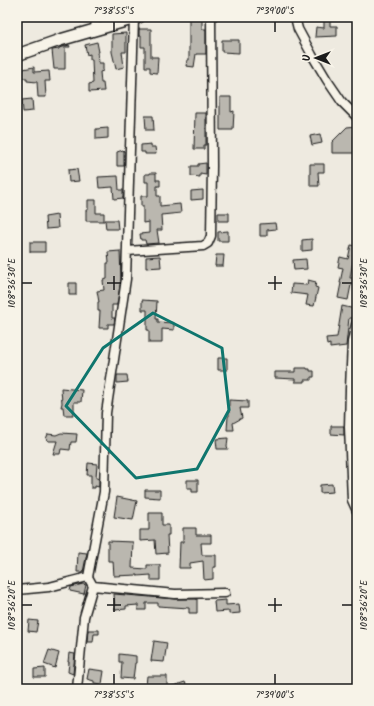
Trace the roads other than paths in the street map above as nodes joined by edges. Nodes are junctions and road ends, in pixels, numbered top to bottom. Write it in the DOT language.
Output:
graph roads {
  1 [pos="96,17"];
  2 [pos="211,17"];
  3 [pos="295,17"];
  4 [pos="136,18"];
  5 [pos="95,30"];
  6 [pos="17,55"];
  7 [pos="357,117"];
  8 [pos="127,251"];
  9 [pos="357,320"];
  10 [pos="353,390"];
  11 [pos="357,511"];
  12 [pos="88,577"];
  13 [pos="93,586"];
  14 [pos="17,590"];
  15 [pos="225,593"];
  16 [pos="77,689"];
  1 -- 5 [label="street"];
  2 -- 8 [label="street"];
  3 -- 7 [label="street"];
  4 -- 5 [label="street"];
  4 -- 8 [label="street"];
  5 -- 6 [label="street"];
  8 -- 12 [label="street"];
  9 -- 10 [label="street"];
  10 -- 11 [label="street"];
  12 -- 13 [label="street"];
  12 -- 14 [label="street"];
  13 -- 15 [label="street"];
  13 -- 16 [label="street"];
}
